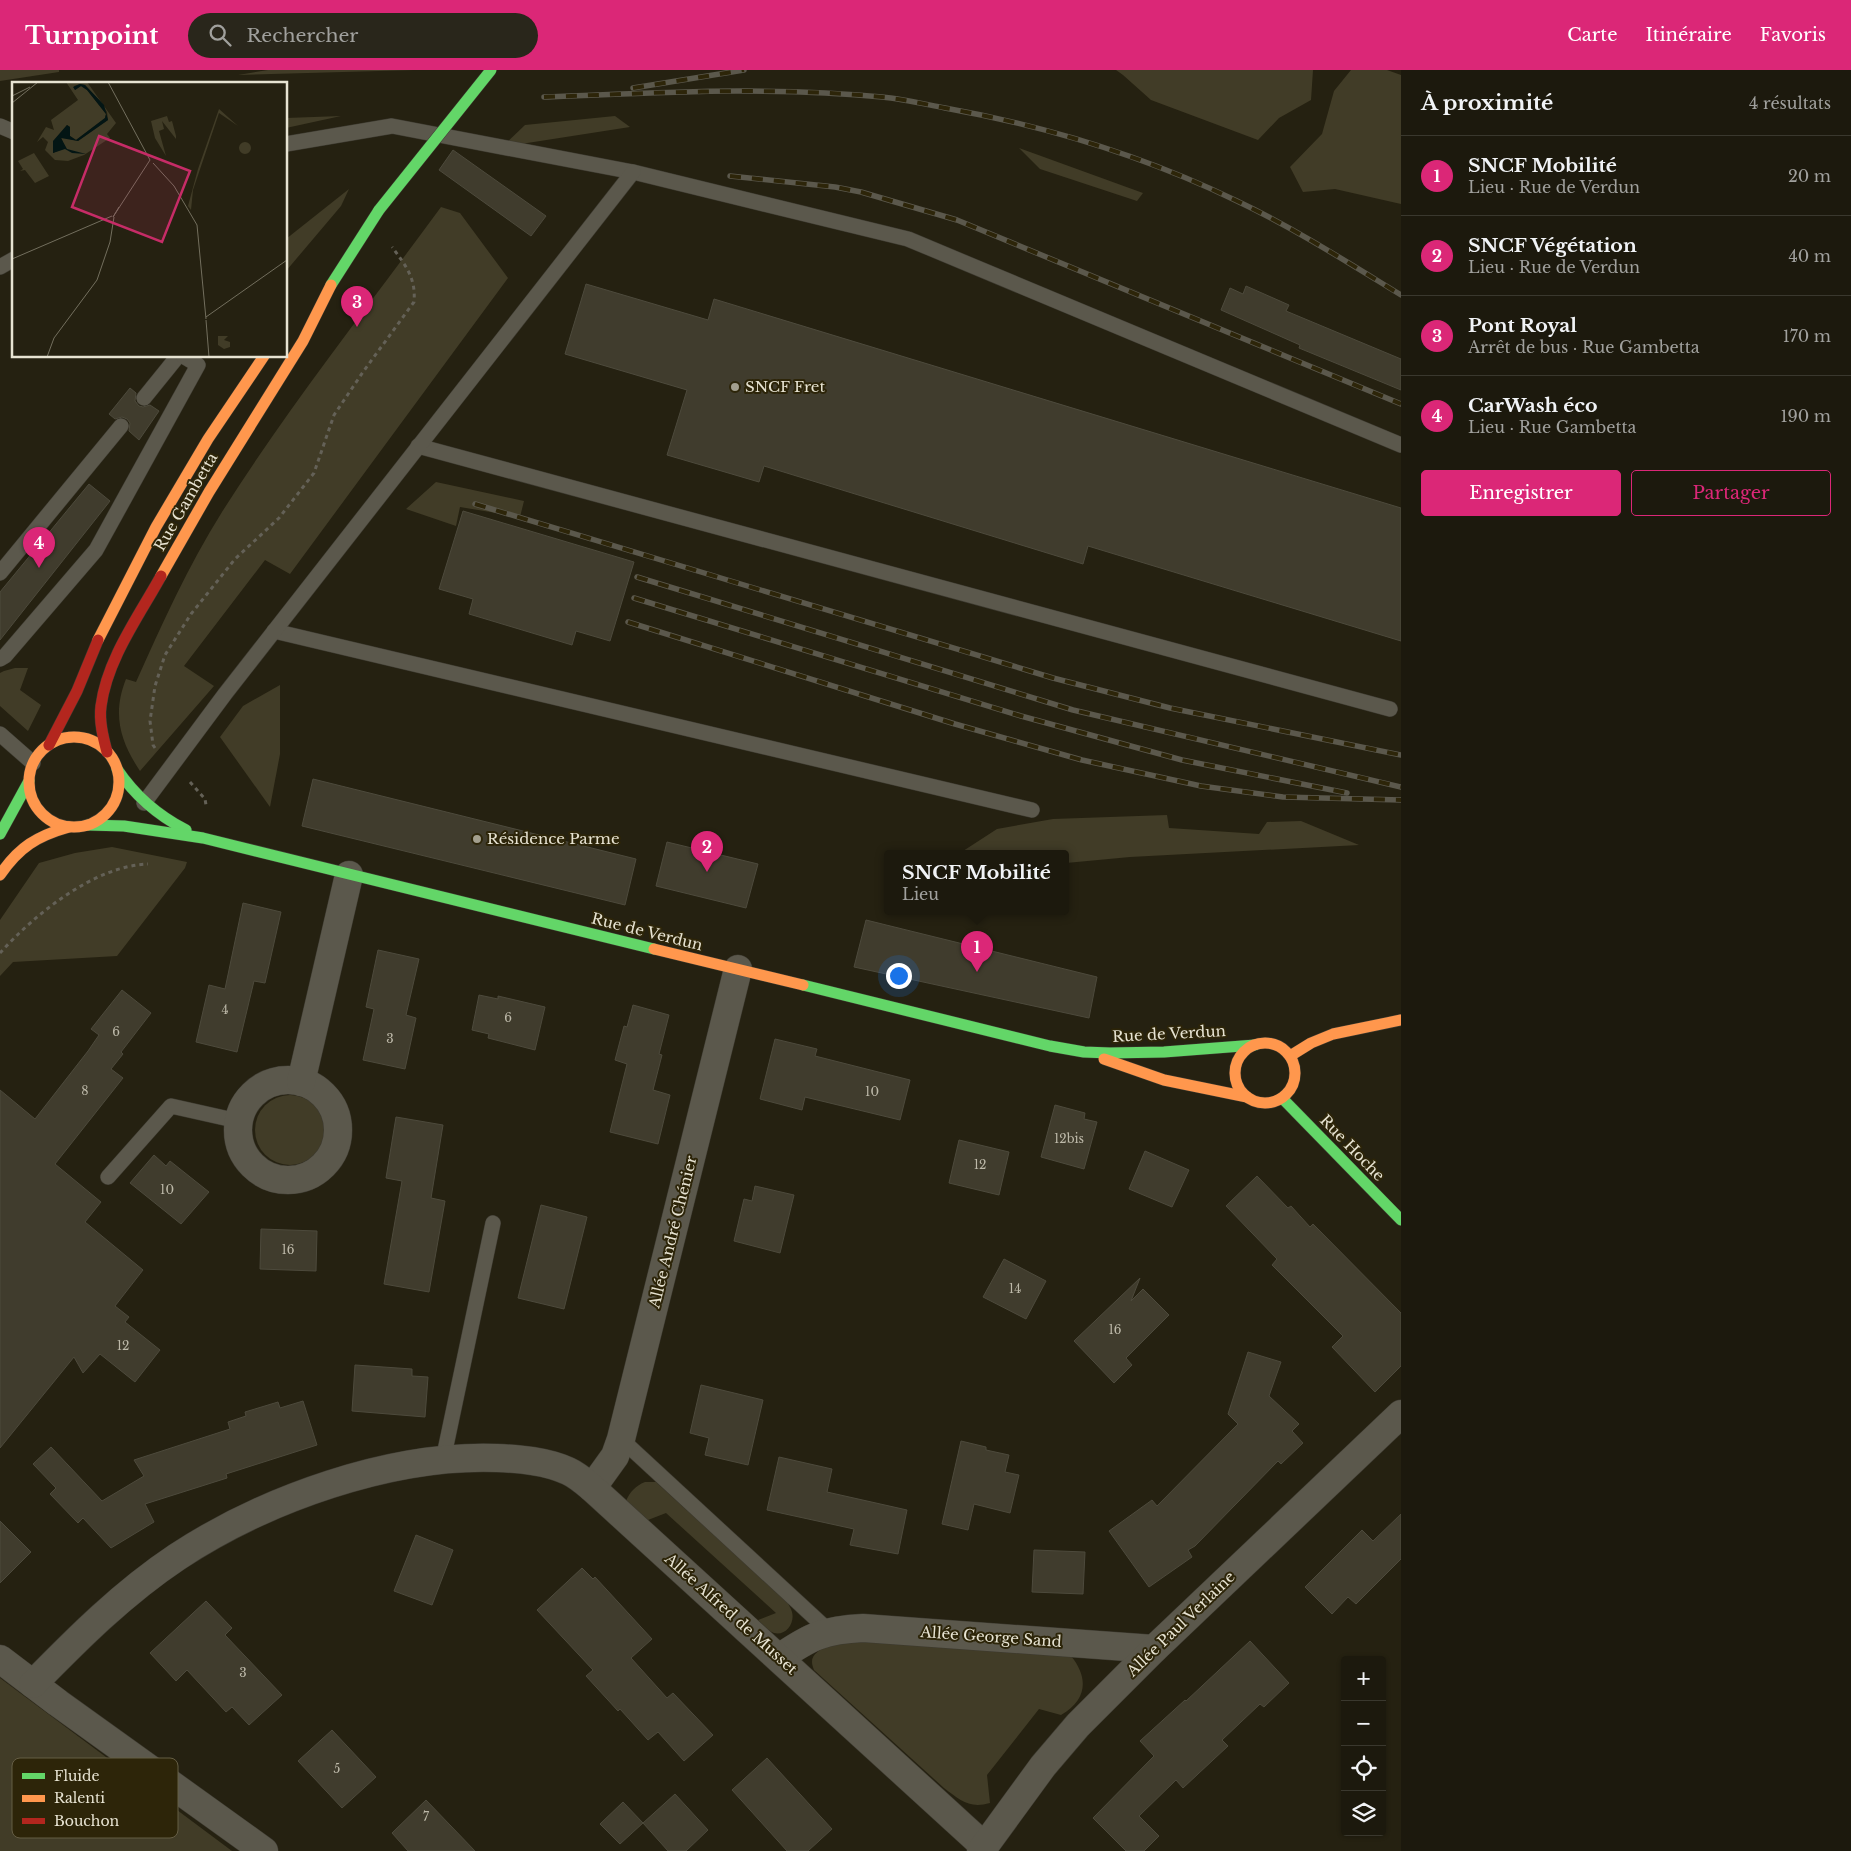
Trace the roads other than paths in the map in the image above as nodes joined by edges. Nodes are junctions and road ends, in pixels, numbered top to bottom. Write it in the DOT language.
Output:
graph roads {
  1 [pos="491,70"];
  2 [pos="0,126"];
  3 [pos="12,131"];
  4 [pos="288,144"];
  5 [pos="633,172"];
  6 [pos="12,260"];
  7 [pos="0,267"];
  8 [pos="334,279"];
  9 [pos="308,306"];
  10 [pos="176,358"];
  11 [pos="186,358"];
  12 [pos="263,358"];
  13 [pos="144,398"];
  14 [pos="121,426"];
  15 [pos="418,446"];
  16 [pos="1401,446"];
  17 [pos="0,573"];
  18 [pos="274,631"];
  19 [pos="0,659"];
  20 [pos="1390,710"];
  21 [pos="0,734"];
  22 [pos="49,745"];
  23 [pos="107,752"];
  24 [pos="33,763"];
  25 [pos="117,769"];
  26 [pos="29,781"];
  27 [pos="144,802"];
  28 [pos="1032,810"];
  29 [pos="88,825"];
  30 [pos="69,827"];
  31 [pos="0,834"];
  32 [pos="203,838"];
  33 [pos="0,875"];
  34 [pos="350,875"];
  35 [pos="738,969"];
  36 [pos="1401,1020"];
  37 [pos="1255,1044"];
  38 [pos="1084,1052"];
  39 [pos="1290,1056"];
  40 [pos="301,1082"];
  41 [pos="1247,1097"];
  42 [pos="1282,1098"];
  43 [pos="238,1122"];
  44 [pos="108,1177"];
  45 [pos="1401,1220"];
  46 [pos="493,1223"];
  47 [pos="1401,1414"];
  48 [pos="621,1439"];
  49 [pos="443,1460"];
  50 [pos="592,1488"];
  51 [pos="829,1631"];
  52 [pos="1154,1649"];
  53 [pos="779,1658"];
  54 [pos="0,1659"];
  55 [pos="33,1684"];
  56 [pos="135,1758"];
  57 [pos="178,1789"];
  58 [pos="982,1849"];
  59 [pos="264,1851"];
  1 -- 8 [label="main road, Rue Gambetta, bridge"];
  2 -- 3 [label="lane"];
  4 -- 5 [label="lane"];
  5 -- 15 [label="lane"];
  5 -- 16 [label="lane"];
  6 -- 7 [label="lane"];
  8 -- 9 [label="main road, Rue Gambetta"];
  8 -- 23 [label="main road, Rue Gambetta"];
  10 -- 13 [label="lane"];
  11 -- 19 [label="lane"];
  12 -- 22 [label="main road, Rue Gambetta"];
  14 -- 17 [label="lane"];
  15 -- 18 [label="lane"];
  15 -- 20 [label="lane"];
  18 -- 27 [label="lane"];
  18 -- 28 [label="lane"];
  21 -- 24 [label="lane"];
  22 -- 23 [label="main road"];
  22 -- 24 [label="main road"];
  23 -- 25 [label="main road"];
  24 -- 26 [label="main road"];
  25 -- 27 [label="main road, Rue de Verdun"];
  25 -- 29 [label="main road"];
  26 -- 30 [label="main road"];
  26 -- 31 [label="main road"];
  27 -- 32 [label="main road, Rue de Verdun"];
  29 -- 30 [label="main road"];
  29 -- 32 [label="main road, Rue de Verdun"];
  30 -- 33 [label="main road"];
  32 -- 34 [label="main road, Rue de Verdun"];
  34 -- 35 [label="main road, Rue de Verdun"];
  34 -- 40 [label="street"];
  35 -- 38 [label="main road, Rue de Verdun"];
  35 -- 48 [label="street, Allée André Chénier"];
  36 -- 39 [label="main road"];
  37 -- 38 [label="main road, Rue de Verdun"];
  37 -- 39 [label="main road"];
  37 -- 41 [label="main road"];
  38 -- 41 [label="main road, Rue de Verdun"];
  39 -- 42 [label="main road"];
  40 -- 43 [label="street"];
  40 -- 43 [label="street"];
  41 -- 42 [label="main road"];
  42 -- 45 [label="main road, Rue Hoche"];
  43 -- 44 [label="lane"];
  46 -- 49 [label="lane"];
  47 -- 52 [label="street, Allée Paul Verlaine"];
  48 -- 50 [label="street, Allée André Chénier"];
  48 -- 51 [label="lane"];
  49 -- 50 [label="street, Allée Alfred de Musset"];
  49 -- 55 [label="street, Allée Alfred de Musset"];
  50 -- 53 [label="street, Allée Alfred de Musset"];
  51 -- 52 [label="street, Allée George Sand"];
  51 -- 53 [label="street, Allée George Sand"];
  52 -- 58 [label="street, Allée Paul Verlaine"];
  53 -- 58 [label="street, Allée Alfred de Musset"];
  54 -- 55 [label="street"];
  55 -- 56 [label="street"];
  57 -- 59 [label="street"];
}
